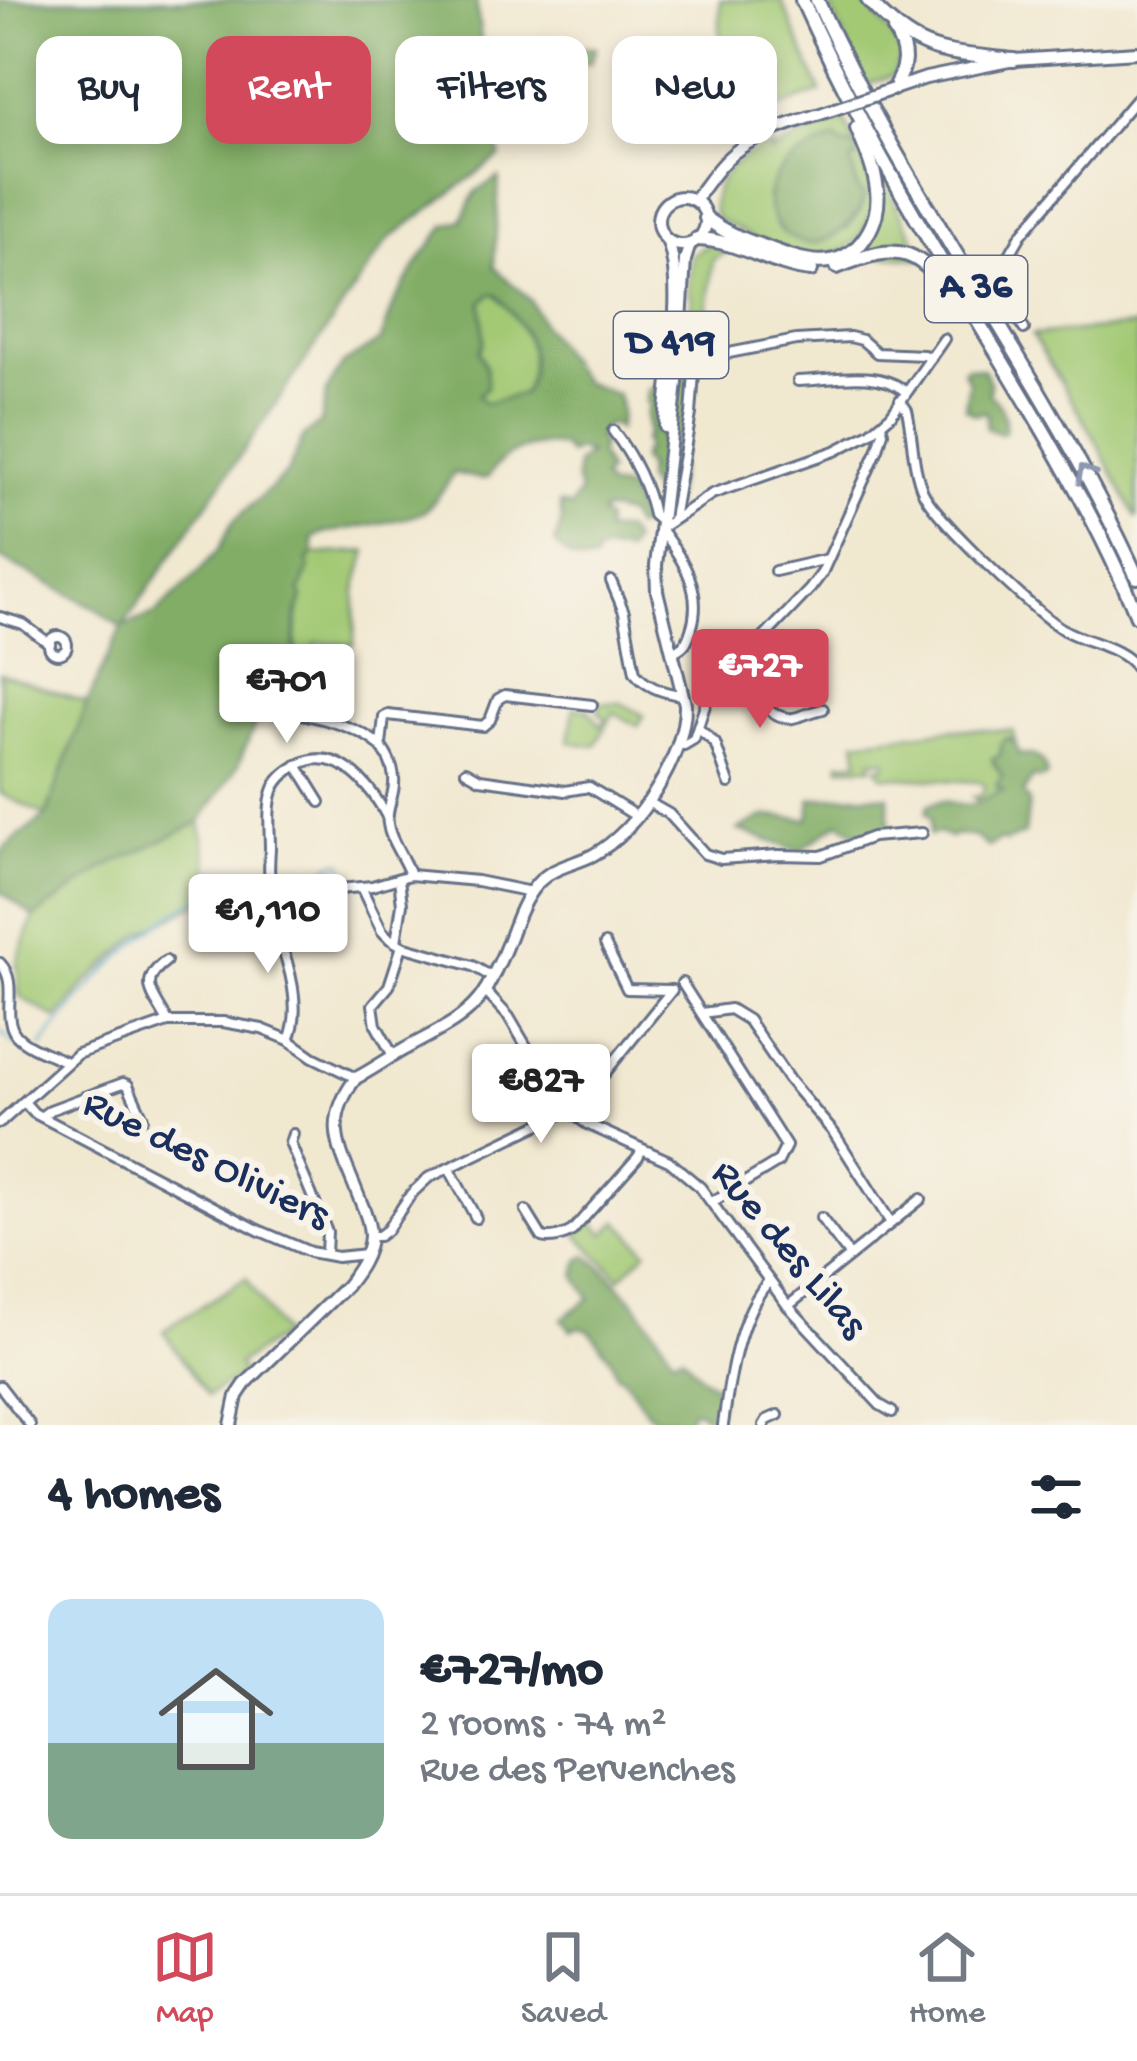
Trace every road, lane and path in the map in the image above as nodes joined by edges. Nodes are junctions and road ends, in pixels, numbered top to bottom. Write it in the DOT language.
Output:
graph roads {
  1 [pos="802,0"];
  2 [pos="817,0"];
  3 [pos="868,0"];
  4 [pos="890,24"];
  5 [pos="1137,52"];
  6 [pos="1014,60"];
  7 [pos="834,69"];
  8 [pos="893,88"];
  9 [pos="1137,98"];
  10 [pos="1133,108"];
  11 [pos="694,200"];
  12 [pos="706,218"];
  13 [pos="667,240"];
  14 [pos="694,242"];
  15 [pos="1024,329"];
  16 [pos="944,339"];
  17 [pos="993,345"];
  18 [pos="931,358"];
  19 [pos="798,381"];
  20 [pos="903,396"];
  21 [pos="881,425"];
  22 [pos="613,431"];
  23 [pos="666,451"];
  24 [pos="664,524"];
  25 [pos="828,559"];
  26 [pos="775,571"];
  27 [pos="1137,578"];
  28 [pos="611,581"];
  29 [pos="1137,616"];
  30 [pos="0,617"];
  31 [pos="50,644"];
  32 [pos="673,652"];
  33 [pos="732,667"];
  34 [pos="1137,669"];
  35 [pos="683,695"];
  36 [pos="592,706"];
  37 [pos="264,708"];
  38 [pos="823,709"];
  39 [pos="699,729"];
  40 [pos="679,744"];
  41 [pos="380,746"];
  42 [pos="297,765"];
  43 [pos="466,771"];
  44 [pos="729,783"];
  45 [pos="320,802"];
  46 [pos="648,802"];
  47 [pos="387,816"];
  48 [pos="637,817"];
  49 [pos="922,833"];
  50 [pos="410,875"];
  51 [pos="399,879"];
  52 [pos="361,887"];
  53 [pos="531,892"];
  54 [pos="273,895"];
  55 [pos="399,944"];
  56 [pos="605,944"];
  57 [pos="166,961"];
  58 [pos="0,963"];
  59 [pos="682,983"];
  60 [pos="487,985"];
  61 [pos="702,1013"];
  62 [pos="169,1022"];
  63 [pos="289,1040"];
  64 [pos="391,1052"];
  65 [pos="67,1063"];
  66 [pos="356,1078"];
  67 [pos="24,1102"];
  68 [pos="568,1110"];
  69 [pos="36,1116"];
  70 [pos="143,1118"];
  71 [pos="0,1123"];
  72 [pos="293,1134"];
  73 [pos="642,1149"];
  74 [pos="449,1168"];
  75 [pos="921,1198"];
  76 [pos="712,1202"];
  77 [pos="526,1211"];
  78 [pos="476,1218"];
  79 [pos="821,1218"];
  80 [pos="891,1223"];
  81 [pos="370,1236"];
  82 [pos="366,1254"];
  83 [pos="326,1255"];
  84 [pos="850,1256"];
  85 [pos="769,1281"];
  86 [pos="788,1306"];
  87 [pos="0,1386"];
  88 [pos="892,1412"];
  89 [pos="778,1415"];
  90 [pos="30,1425"];
  91 [pos="230,1425"];
  92 [pos="723,1425"];
  93 [pos="764,1425"];
  1 -- 7 [label="highway, A 36"];
  27 -- 2 [label="highway, A 36, one-way"];
  3 -- 4 [label="highway"];
  4 -- 6 [label="highway"];
  4 -- 8 [label="highway"];
  5 -- 6 [label="main road"];
  6 -- 8 [label="main road"];
  7 -- 12 [label="highway"];
  7 -- 17 [label="highway, A 36"];
  8 -- 11 [label="main road, bridge"];
  9 -- 10 [label="street"];
  10 -- 15 [label="street"];
  11 -- 12 [label="main road"];
  11 -- 13 [label="main road"];
  12 -- 14 [label="main road"];
  13 -- 14 [label="main road"];
  13 -- 23 [label="main road, D 419"];
  14 -- 17 [label="highway"];
  14 -- 23 [label="main road, D 419"];
  16 -- 18 [label="street"];
  17 -- 29 [label="highway, A 36"];
  18 -- 20 [label="street"];
  18 -- 24 [label="street"];
  19 -- 20 [label="street"];
  20 -- 21 [label="street"];
  20 -- 34 [label="street"];
  21 -- 24 [label="street"];
  21 -- 25 [label="street"];
  22 -- 24 [label="street"];
  23 -- 24 [label="main road, D 419"];
  24 -- 32 [label="main road, D 419"];
  24 -- 32 [label="street"];
  25 -- 26 [label="street"];
  25 -- 33 [label="street"];
  28 -- 35 [label="street"];
  30 -- 31 [label="street"];
  32 -- 35 [label="main road, D 419"];
  33 -- 38 [label="street"];
  33 -- 39 [label="street"];
  35 -- 40 [label="main road, D 419"];
  36 -- 41 [label="street"];
  37 -- 41 [label="street"];
  39 -- 40 [label="street"];
  39 -- 44 [label="street"];
  40 -- 46 [label="main road, D 419"];
  41 -- 47 [label="street"];
  42 -- 45 [label="street"];
  42 -- 47 [label="street"];
  42 -- 54 [label="street"];
  43 -- 48 [label="street"];
  46 -- 48 [label="main road, D 419"];
  46 -- 49 [label="street"];
  47 -- 50 [label="street"];
  48 -- 53 [label="main road, D 419"];
  50 -- 51 [label="street"];
  50 -- 53 [label="street"];
  51 -- 52 [label="street"];
  51 -- 55 [label="street"];
  52 -- 54 [label="street"];
  52 -- 55 [label="street"];
  53 -- 60 [label="main road"];
  54 -- 63 [label="street"];
  55 -- 60 [label="street"];
  55 -- 64 [label="street"];
  56 -- 68 [label="street"];
  57 -- 62 [label="street"];
  58 -- 65 [label="street"];
  59 -- 61 [label="street"];
  60 -- 64 [label="main road"];
  60 -- 66 [label="main road"];
  60 -- 68 [label="street, Rue des Lilas"];
  61 -- 76 [label="street"];
  61 -- 80 [label="street"];
  62 -- 63 [label="street"];
  62 -- 65 [label="street"];
  63 -- 66 [label="street"];
  64 -- 66 [label="main road"];
  65 -- 67 [label="street"];
  66 -- 81 [label="main road"];
  67 -- 69 [label="street, Rue des Oliviers"];
  67 -- 71 [label="street"];
  68 -- 73 [label="street, Rue des Lilas"];
  68 -- 74 [label="street"];
  69 -- 70 [label="street"];
  69 -- 83 [label="street, Rue des Oliviers"];
  72 -- 83 [label="street"];
  73 -- 76 [label="street, Rue des Lilas"];
  73 -- 77 [label="street"];
  74 -- 78 [label="street"];
  74 -- 81 [label="street"];
  75 -- 80 [label="street"];
  76 -- 85 [label="street, Rue des Lilas"];
  79 -- 84 [label="street"];
  80 -- 84 [label="street"];
  81 -- 82 [label="main road"];
  82 -- 83 [label="street, Rue des Oliviers"];
  82 -- 91 [label="main road"];
  84 -- 86 [label="street"];
  85 -- 86 [label="street, Rue des Lilas"];
  85 -- 92 [label="street"];
  86 -- 88 [label="street, Rue des Lilas"];
  87 -- 90 [label="street"];
  89 -- 93 [label="street"];
}
